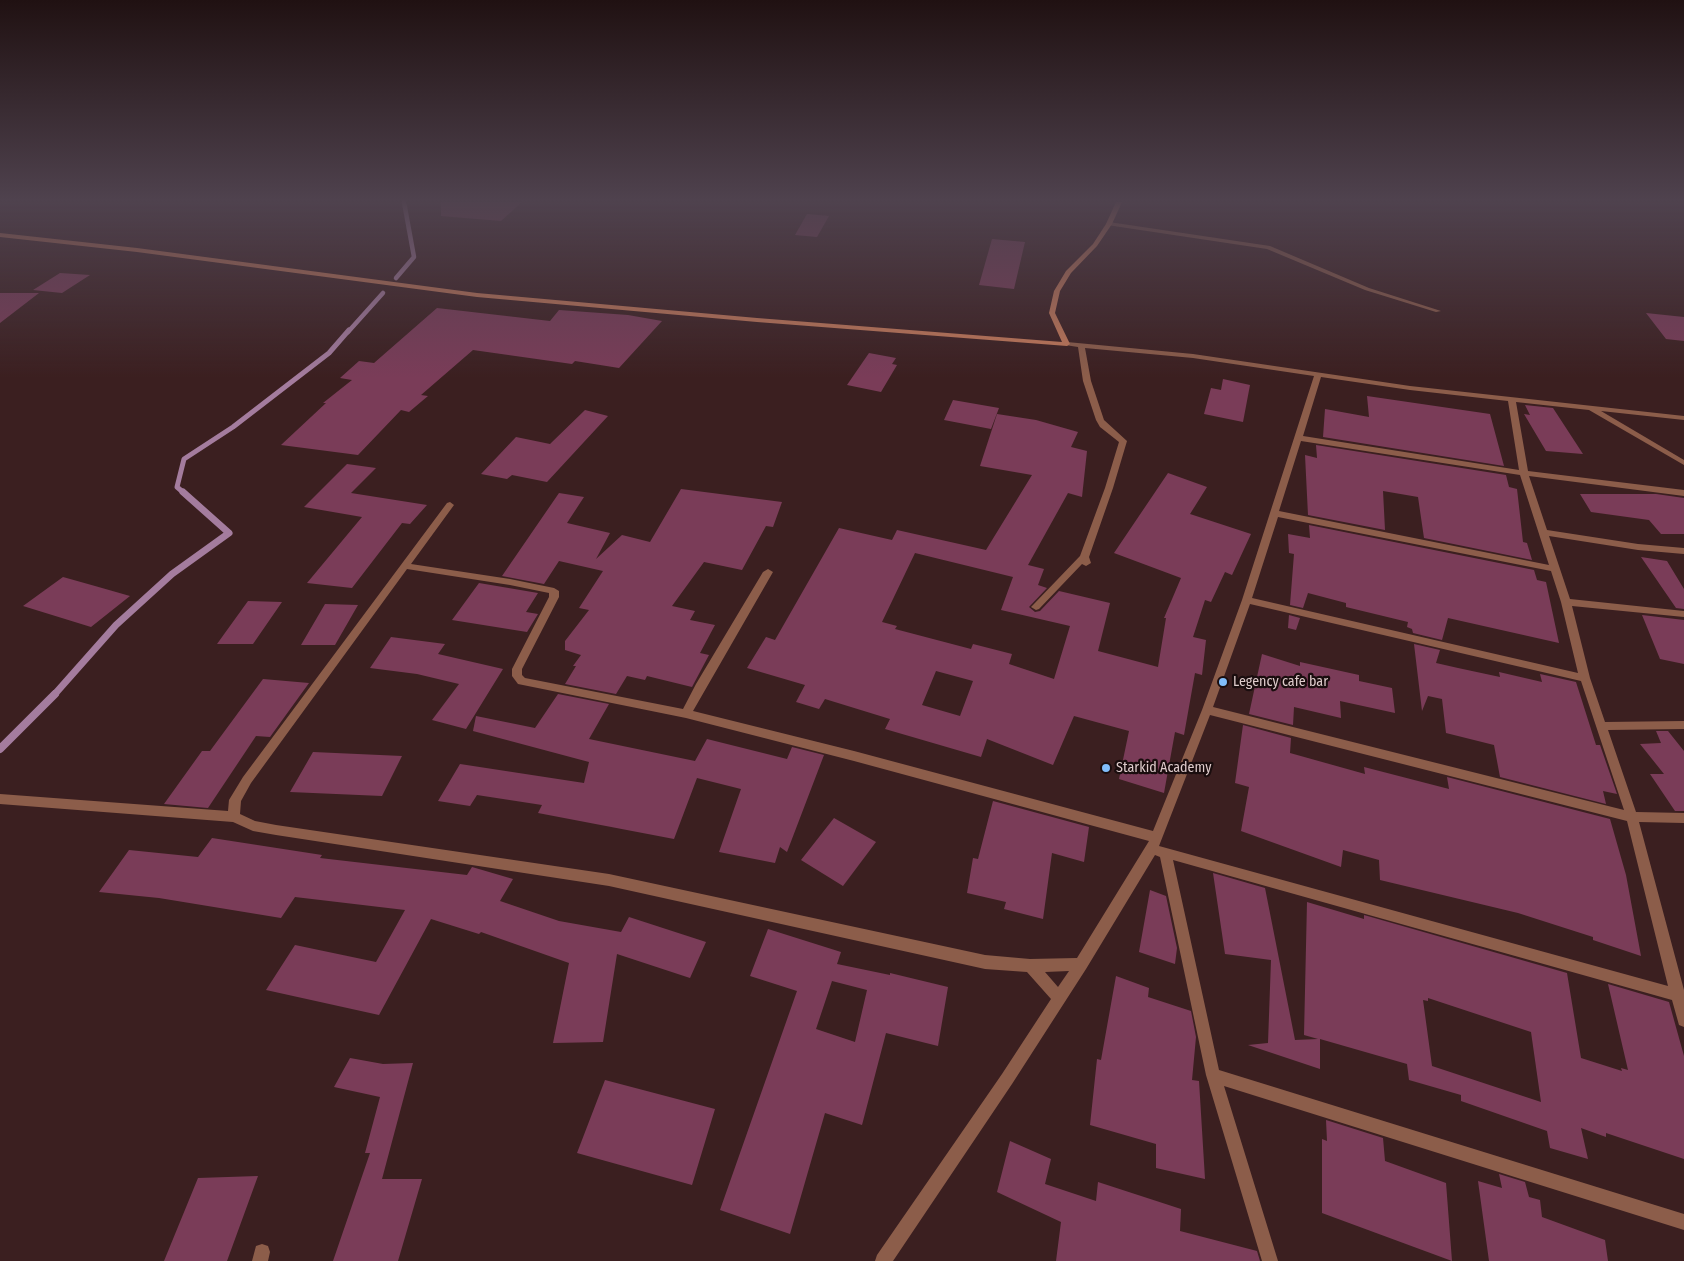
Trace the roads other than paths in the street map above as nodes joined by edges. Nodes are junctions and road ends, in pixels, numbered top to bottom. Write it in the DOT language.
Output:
graph roads {
  1 [pos="219,261"];
  2 [pos="1080,261"];
  3 [pos="1301,261"];
  4 [pos="1438,311"];
  5 [pos="1067,344"];
  6 [pos="1081,345"];
  7 [pos="1318,375"];
  8 [pos="1512,400"];
  9 [pos="1589,408"];
  10 [pos="1684,418"];
  11 [pos="1298,438"];
  12 [pos="1684,463"];
  13 [pos="1524,473"];
  14 [pos="1684,493"];
  15 [pos="450,505"];
  16 [pos="1274,513"];
  17 [pos="1543,532"];
  18 [pos="1684,551"];
  19 [pos="405,566"];
  20 [pos="1555,569"];
  21 [pos="768,572"];
  22 [pos="1247,600"];
  23 [pos="1566,602"];
  24 [pos="1036,607"];
  25 [pos="1684,614"];
  26 [pos="1585,678"];
  27 [pos="1207,710"];
  28 [pos="686,714"];
  29 [pos="1684,725"];
  30 [pos="1602,726"];
  31 [pos="0,799"];
  32 [pos="234,817"];
  33 [pos="1632,817"];
  34 [pos="1684,818"];
  35 [pos="1158,846"];
  36 [pos="1081,964"];
  37 [pos="1030,966"];
  38 [pos="1680,996"];
  39 [pos="1059,998"];
  40 [pos="1684,1020"];
  41 [pos="1213,1075"];
  42 [pos="1684,1222"];
  43 [pos="884,1261"];
  44 [pos="1270,1261"];
  1 -- 5 [label="street"];
  2 -- 5 [label="street"];
  3 -- 4 [label="street"];
  5 -- 6 [label="street"];
  6 -- 7 [label="street"];
  6 -- 24 [label="street"];
  7 -- 8 [label="street"];
  7 -- 11 [label="street"];
  8 -- 9 [label="street"];
  8 -- 13 [label="street"];
  9 -- 10 [label="street"];
  9 -- 12 [label="street"];
  11 -- 13 [label="street"];
  11 -- 16 [label="street"];
  13 -- 14 [label="street"];
  13 -- 17 [label="street"];
  15 -- 19 [label="street"];
  16 -- 20 [label="street"];
  16 -- 22 [label="street"];
  17 -- 18 [label="street"];
  17 -- 20 [label="street"];
  19 -- 28 [label="street"];
  19 -- 32 [label="street"];
  20 -- 23 [label="street"];
  21 -- 28 [label="street"];
  22 -- 26 [label="street"];
  22 -- 27 [label="street"];
  23 -- 25 [label="street"];
  23 -- 26 [label="street"];
  26 -- 30 [label="street"];
  27 -- 33 [label="street"];
  27 -- 35 [label="street"];
  28 -- 35 [label="street"];
  29 -- 30 [label="street"];
  30 -- 33 [label="street"];
  31 -- 32 [label="street"];
  32 -- 37 [label="street"];
  33 -- 34 [label="street"];
  33 -- 38 [label="street"];
  35 -- 36 [label="street"];
  35 -- 38 [label="street"];
  35 -- 41 [label="street"];
  36 -- 37 [label="street"];
  36 -- 39 [label="street"];
  37 -- 39 [label="street"];
  38 -- 40 [label="street"];
  39 -- 43 [label="street"];
  41 -- 42 [label="street"];
  41 -- 44 [label="street"];
}
